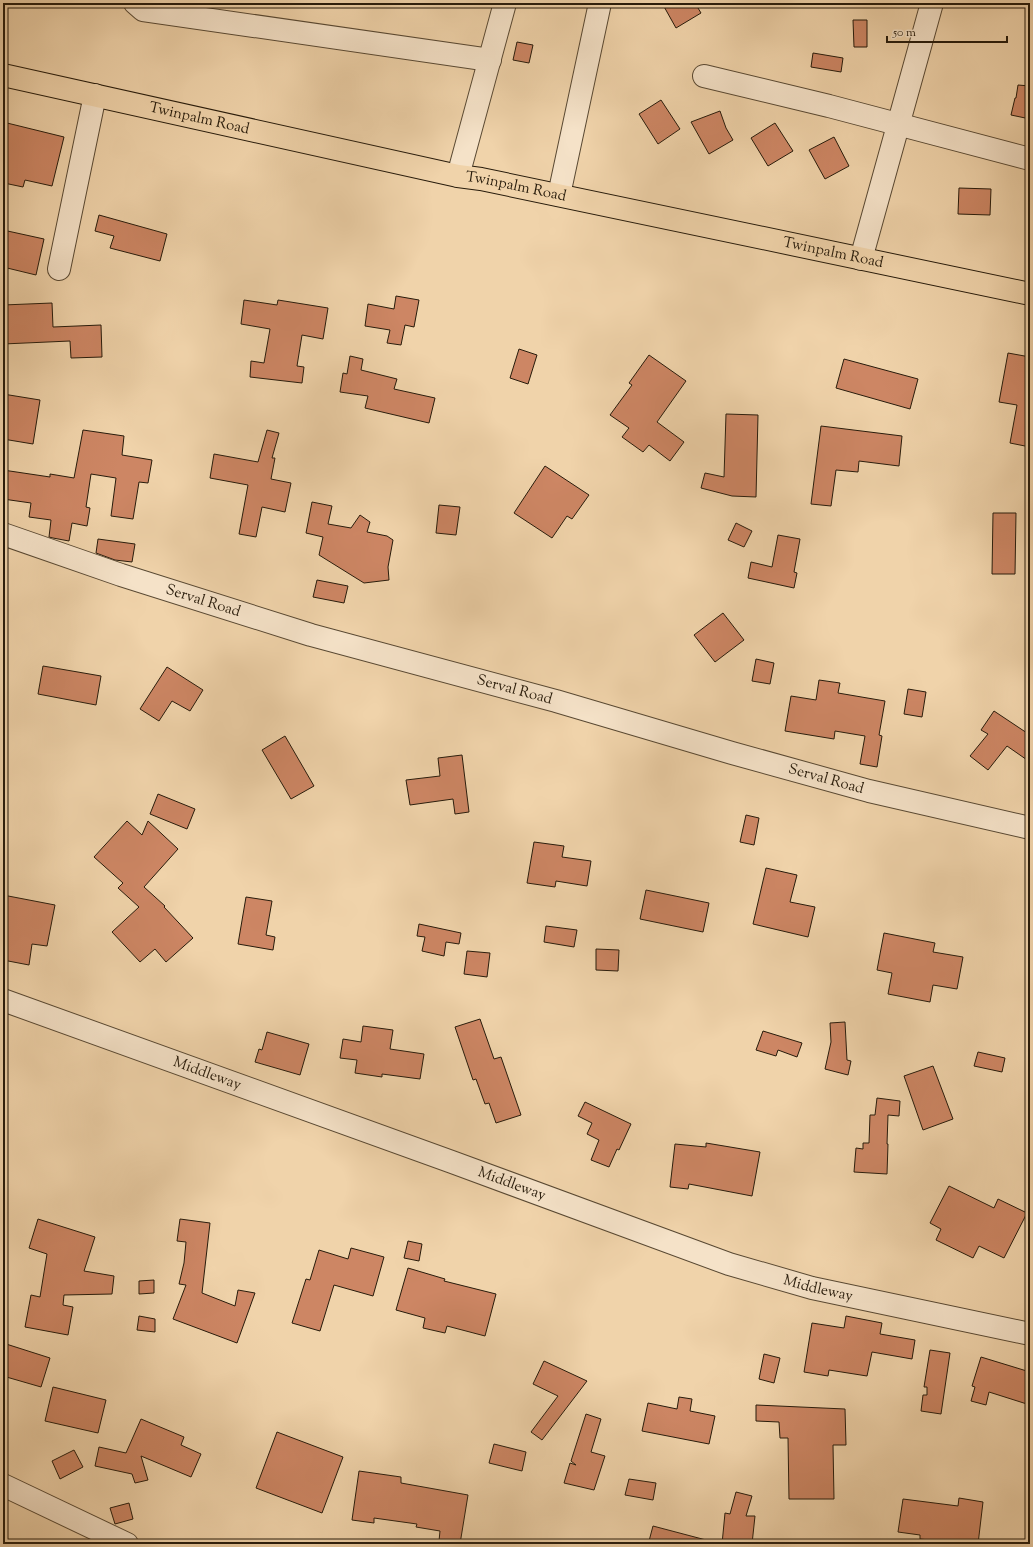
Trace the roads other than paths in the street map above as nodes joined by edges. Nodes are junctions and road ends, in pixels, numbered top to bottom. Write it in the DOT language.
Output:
graph roads {
  1 [pos="135,3"];
  2 [pos="505,3"];
  3 [pos="600,3"];
  4 [pos="932,3"];
  5 [pos="490,60"];
  6 [pos="3,75"];
  7 [pos="704,76"];
  8 [pos="95,95"];
  9 [pos="898,125"];
  10 [pos="1030,159"];
  11 [pos="458,176"];
  12 [pos="558,195"];
  13 [pos="861,259"];
  14 [pos="59,269"];
  15 [pos="1030,294"];
  16 [pos="3,534"];
  17 [pos="1030,828"];
  18 [pos="3,1000"];
  19 [pos="1030,1334"];
  20 [pos="3,1485"];
  21 [pos="127,1544"];
  1 -- 5 [label="street"];
  2 -- 5 [label="street"];
  3 -- 12 [label="street"];
  4 -- 9 [label="street"];
  5 -- 11 [label="street"];
  6 -- 8 [label="main road, Twinpalm Road"];
  7 -- 9 [label="street"];
  8 -- 11 [label="main road, Twinpalm Road"];
  8 -- 14 [label="street"];
  9 -- 10 [label="street"];
  9 -- 13 [label="street"];
  11 -- 12 [label="main road, Twinpalm Road"];
  12 -- 13 [label="main road, Twinpalm Road"];
  13 -- 15 [label="main road, Twinpalm Road"];
  16 -- 17 [label="street, Serval Road"];
  18 -- 19 [label="street, Middleway"];
  20 -- 21 [label="street"];
}
